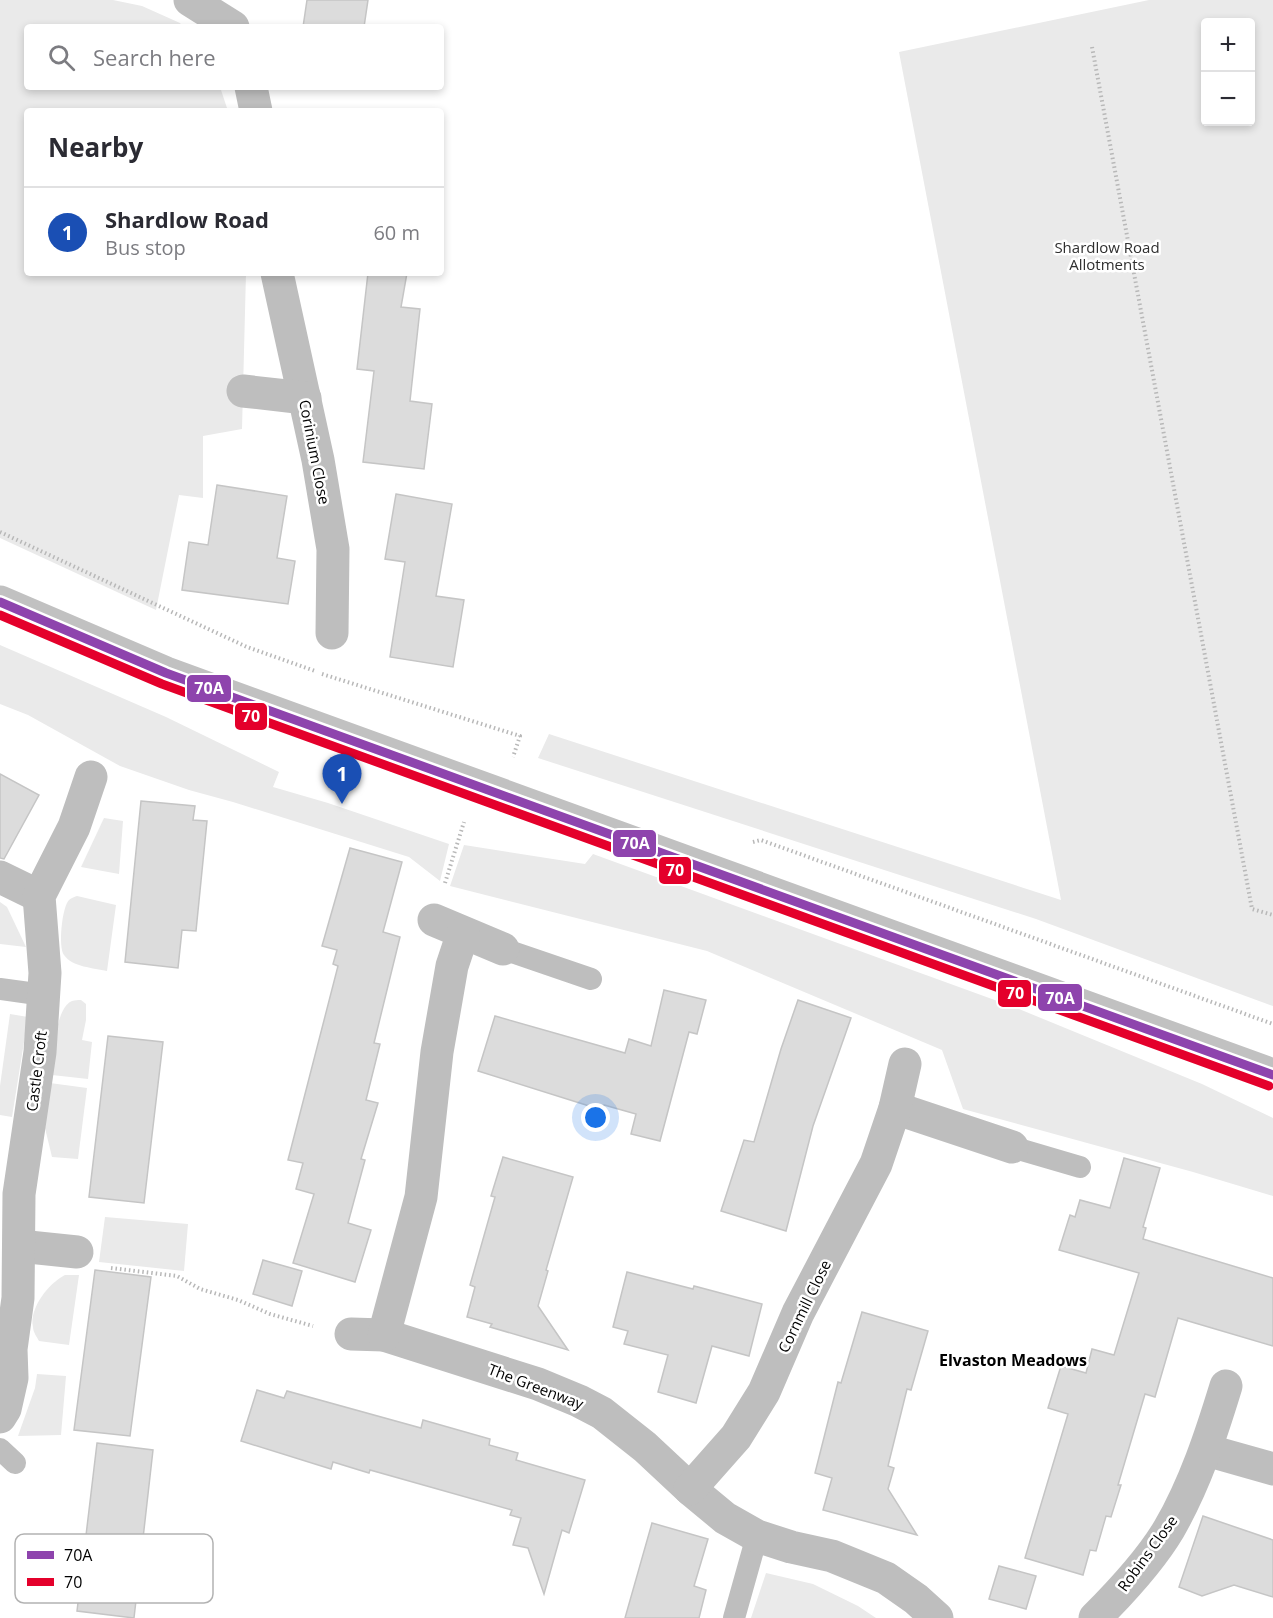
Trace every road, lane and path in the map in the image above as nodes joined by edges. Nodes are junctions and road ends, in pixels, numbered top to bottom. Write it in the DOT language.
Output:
graph roads {
  1 [pos="190,0"];
  2 [pos="228,24"];
  3 [pos="1092,47"];
  4 [pos="251,90"];
  5 [pos="254,108"];
  6 [pos="278,276"];
  7 [pos="243,391"];
  8 [pos="304,398"];
  9 [pos="0,532"];
  10 [pos="0,602"];
  11 [pos="332,633"];
  12 [pos="92,777"];
  13 [pos="489,791"];
  14 [pos="750,843"];
  15 [pos="0,877"];
  16 [pos="39,896"];
  17 [pos="1273,915"];
  18 [pos="434,920"];
  19 [pos="463,933"];
  20 [pos="502,949"];
  21 [pos="591,978"];
  22 [pos="0,989"];
  23 [pos="44,995"];
  24 [pos="1273,1024"];
  25 [pos="905,1064"];
  26 [pos="1273,1076"];
  27 [pos="895,1108"];
  28 [pos="1012,1147"];
  29 [pos="1080,1167"];
  30 [pos="19,1245"];
  31 [pos="76,1252"];
  32 [pos="9,1297"];
  33 [pos="351,1334"];
  34 [pos="384,1335"];
  35 [pos="1226,1386"];
  36 [pos="0,1417"];
  37 [pos="1206,1450"];
  38 [pos="1273,1469"];
  39 [pos="690,1489"];
  40 [pos="757,1536"];
  41 [pos="734,1618"];
  42 [pos="937,1618"];
  43 [pos="1095,1618"];
  1 -- 2 [label="street"];
  3 -- 17 [label="path"];
  4 -- 5 [label="street"];
  6 -- 8 [label="street, Corinium Close"];
  7 -- 8 [label="street"];
  8 -- 11 [label="street, Corinium Close"];
  9 -- 13 [label="path"];
  10 -- 13 [label="street"];
  12 -- 16 [label="street"];
  13 -- 18 [label="path"];
  13 -- 26 [label="street"];
  14 -- 24 [label="path"];
  15 -- 16 [label="street"];
  16 -- 23 [label="street, Castle Croft"];
  18 -- 19 [label="street"];
  19 -- 20 [label="street"];
  19 -- 34 [label="street"];
  20 -- 21 [label="lane"];
  22 -- 23 [label="lane"];
  23 -- 30 [label="street, Castle Croft"];
  25 -- 27 [label="street, Cornmill Close"];
  27 -- 28 [label="street"];
  27 -- 39 [label="street, Cornmill Close"];
  28 -- 29 [label="lane"];
  30 -- 31 [label="street"];
  30 -- 32 [label="street, Castle Croft"];
  31 -- 33 [label="path"];
  32 -- 36 [label="street, Castle Croft"];
  33 -- 34 [label="street, The Greenway"];
  34 -- 39 [label="street, The Greenway"];
  35 -- 37 [label="street, Robins Close"];
  37 -- 38 [label="street"];
  37 -- 43 [label="street, Robins Close"];
  39 -- 40 [label="street, The Greenway"];
  40 -- 41 [label="lane"];
  40 -- 42 [label="street, The Greenway"];
}
